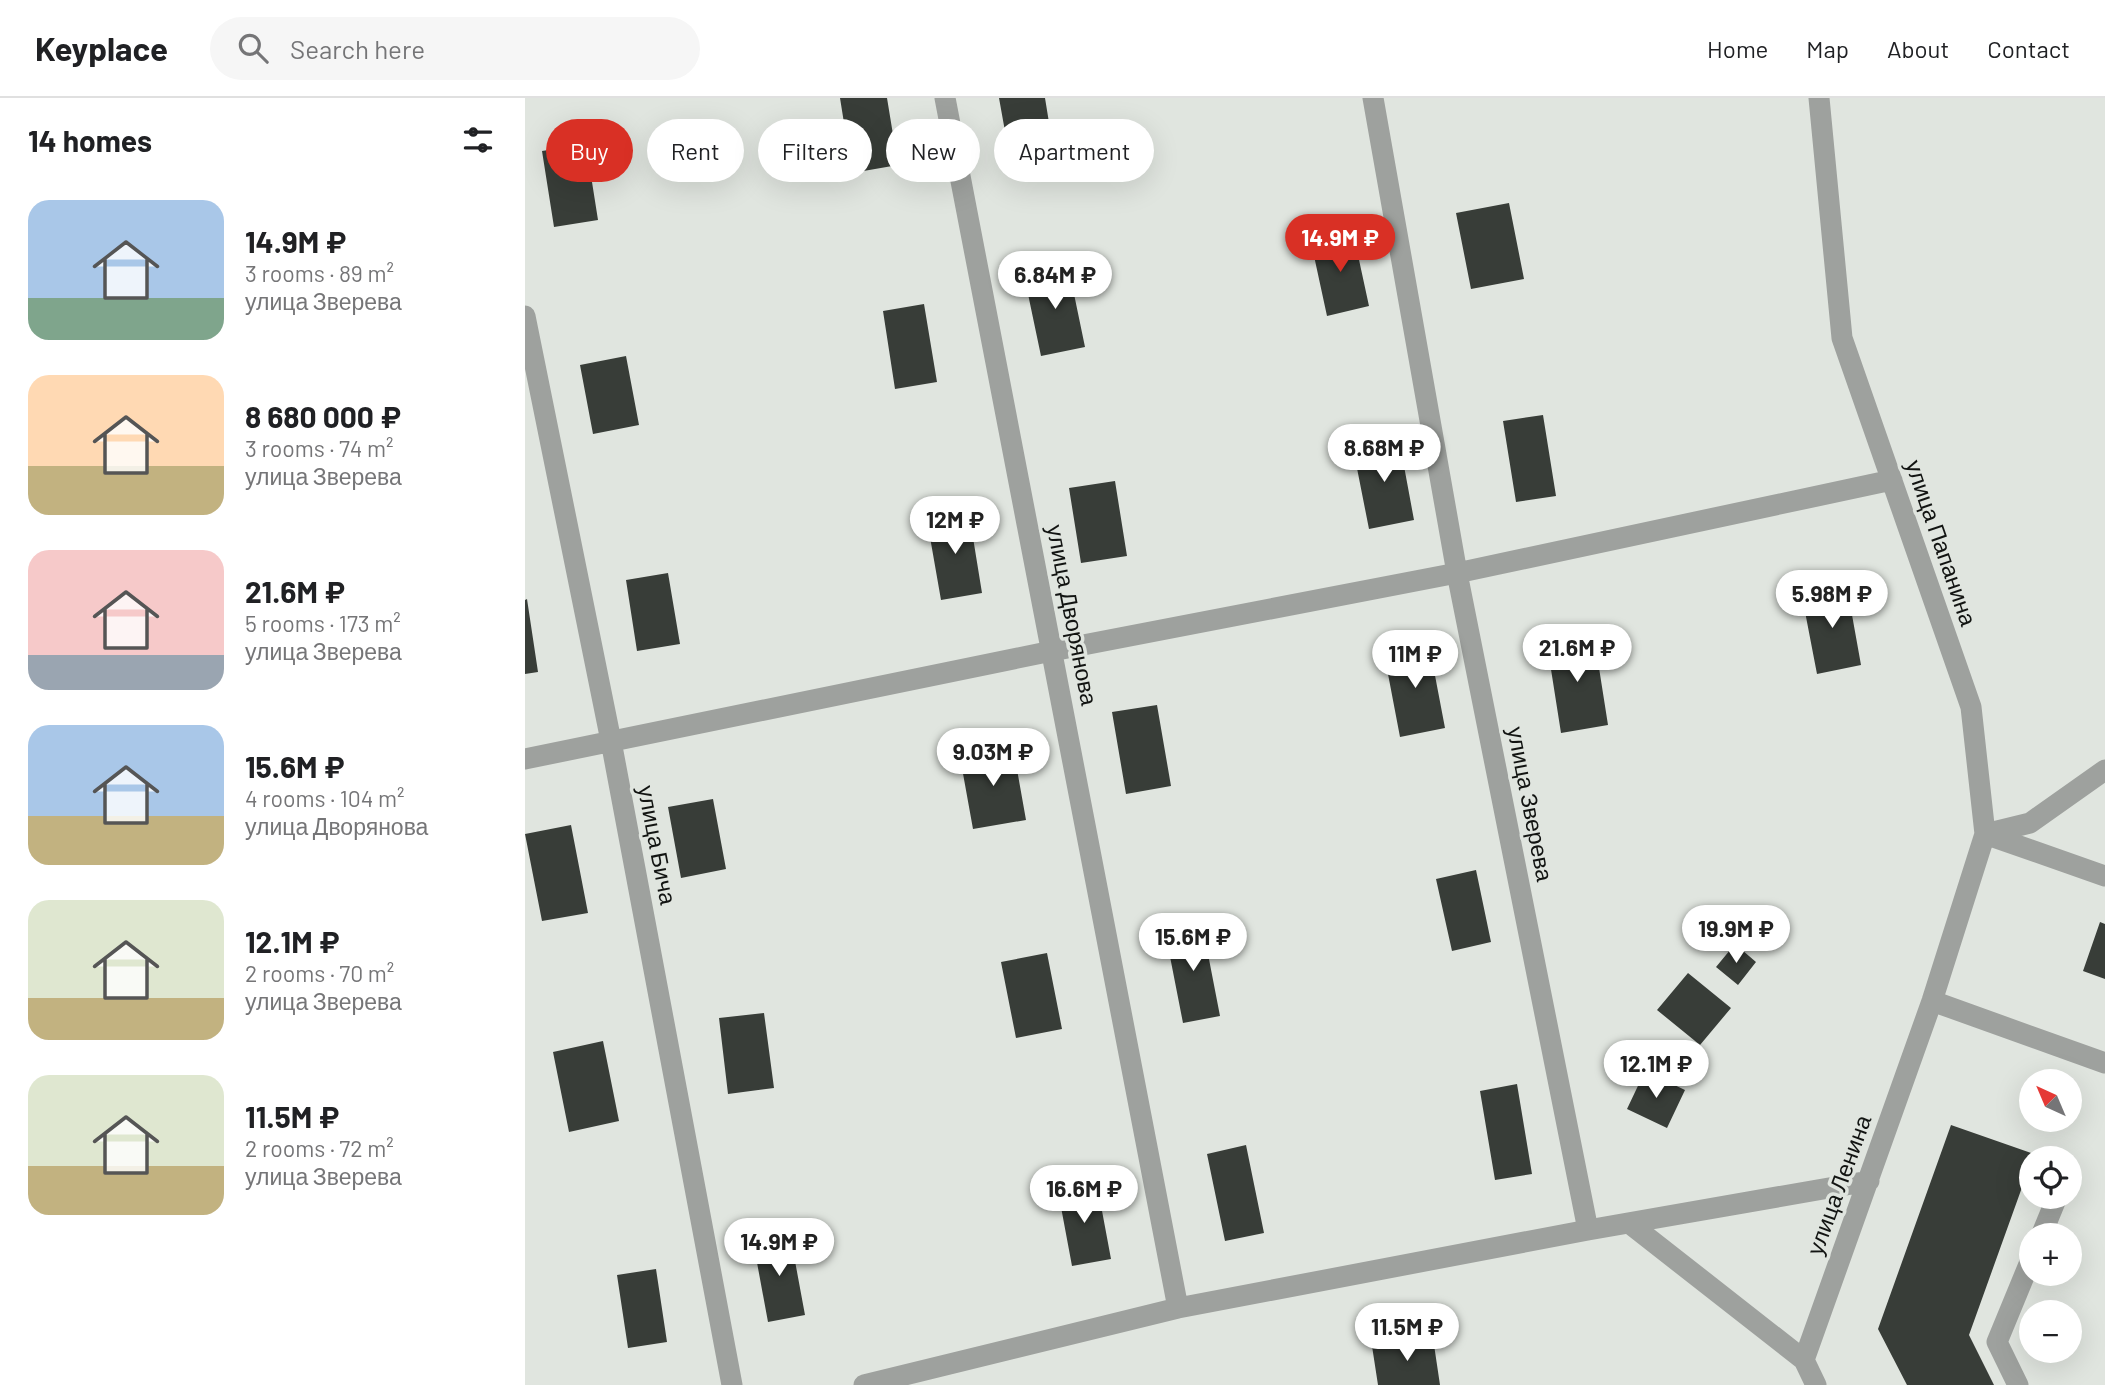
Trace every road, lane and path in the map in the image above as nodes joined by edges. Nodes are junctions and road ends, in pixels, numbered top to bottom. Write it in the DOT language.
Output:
graph roads {
  1 [pos="946,98"];
  2 [pos="1373,98"];
  3 [pos="1819,98"];
  4 [pos="525,316"];
  5 [pos="1892,480"];
  6 [pos="1457,573"];
  7 [pos="1052,650"];
  8 [pos="611,741"];
  9 [pos="525,759"];
  10 [pos="2105,771"];
  11 [pos="1985,834"];
  12 [pos="2105,876"];
  13 [pos="1932,1000"];
  14 [pos="2105,1063"];
  15 [pos="1869,1181"];
  16 [pos="1629,1223"];
  17 [pos="1588,1230"];
  18 [pos="2020,1286"];
  19 [pos="1178,1308"];
  20 [pos="1804,1360"];
  21 [pos="732,1385"];
  22 [pos="864,1385"];
  23 [pos="1816,1385"];
  24 [pos="2018,1385"];
  1 -- 7 [label="street, улица Дворянова"];
  2 -- 6 [label="street, улица Зверева"];
  3 -- 5 [label="street, улица Папанина"];
  4 -- 8 [label="street, улица Бича"];
  5 -- 6 [label="street"];
  5 -- 11 [label="street, улица Папанина"];
  6 -- 7 [label="street"];
  6 -- 17 [label="street, улица Зверева"];
  7 -- 8 [label="street"];
  7 -- 19 [label="street, улица Дворянова"];
  8 -- 9 [label="street"];
  8 -- 21 [label="street, улица Бича"];
  10 -- 11 [label="street"];
  11 -- 12 [label="street"];
  11 -- 13 [label="street, улица Папанина"];
  13 -- 14 [label="street"];
  13 -- 15 [label="street, улица Ленина"];
  15 -- 16 [label="street"];
  15 -- 20 [label="street, улица Ленина"];
  16 -- 17 [label="street"];
  16 -- 20 [label="street"];
  17 -- 19 [label="street"];
  18 -- 24 [label="street"];
  19 -- 22 [label="street"];
  20 -- 23 [label="street"];
}
